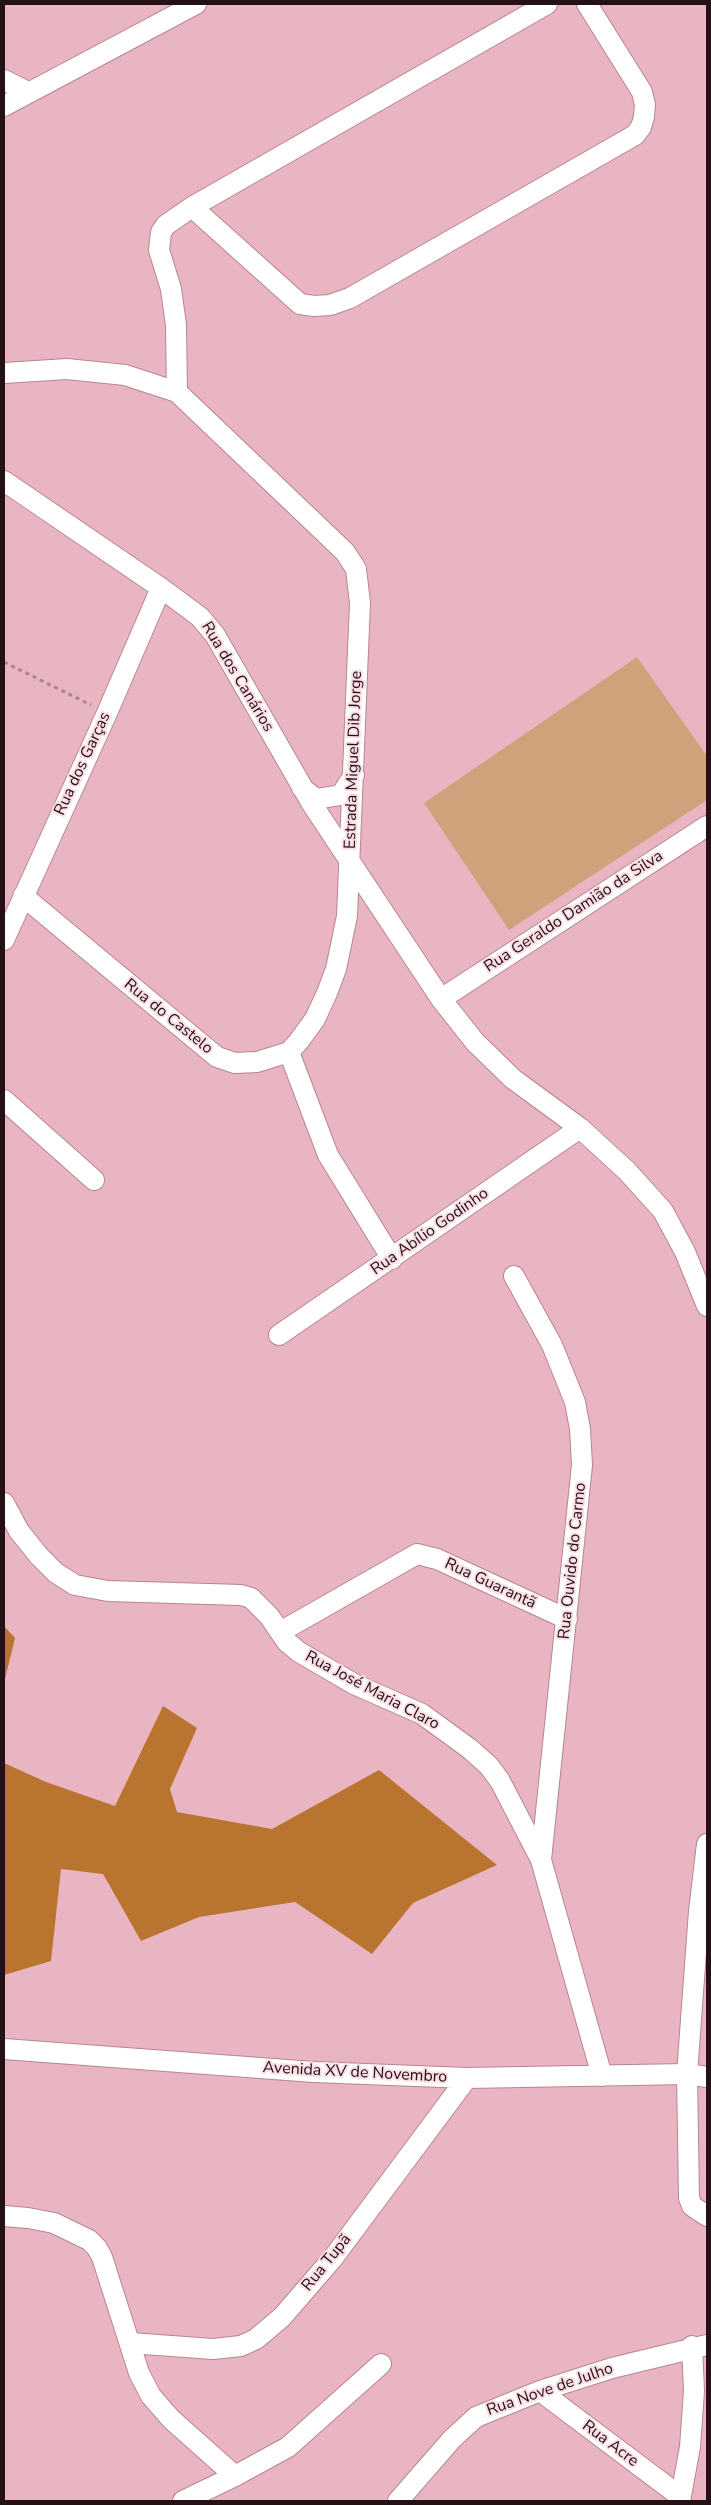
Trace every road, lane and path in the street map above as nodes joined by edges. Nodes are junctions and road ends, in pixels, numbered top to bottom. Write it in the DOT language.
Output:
graph roads {
  1 [pos="196,4"];
  2 [pos="547,4"];
  3 [pos="587,4"];
  4 [pos="4,80"];
  5 [pos="28,92"];
  6 [pos="4,106"];
  7 [pos="192,207"];
  8 [pos="4,373"];
  9 [pos="177,392"];
  10 [pos="4,481"];
  11 [pos="161,588"];
  12 [pos="4,662"];
  13 [pos="107,713"];
  14 [pos="354,775"];
  15 [pos="302,788"];
  16 [pos="707,826"];
  17 [pos="350,865"];
  18 [pos="23,896"];
  19 [pos="4,940"];
  20 [pos="441,999"];
  21 [pos="289,1052"];
  22 [pos="4,1100"];
  23 [pos="580,1128"];
  24 [pos="94,1180"];
  25 [pos="392,1259"];
  26 [pos="514,1276"];
  27 [pos="707,1306"];
  28 [pos="279,1335"];
  29 [pos="4,1504"];
  30 [pos="567,1620"];
  31 [pos="280,1632"];
  32 [pos="707,1844"];
  33 [pos="541,1860"];
  34 [pos="703,1912"];
  35 [pos="4,2048"];
  36 [pos="688,2074"];
  37 [pos="602,2076"];
  38 [pos="707,2077"];
  39 [pos="467,2078"];
  40 [pos="4,2216"];
  41 [pos="707,2216"];
  42 [pos="130,2343"];
  43 [pos="700,2345"];
  44 [pos="381,2364"];
  45 [pos="540,2391"];
  46 [pos="234,2476"];
  47 [pos="680,2499"];
  48 [pos="182,2501"];
  49 [pos="398,2501"];
  1 -- 5 [label="street"];
  2 -- 7 [label="street"];
  3 -- 7 [label="street"];
  4 -- 5 [label="street"];
  5 -- 6 [label="street"];
  7 -- 9 [label="street"];
  8 -- 9 [label="street, Estrada Miguel Dib Jorge"];
  9 -- 14 [label="street, Estrada Miguel Dib Jorge"];
  10 -- 11 [label="street, Rua dos Canários"];
  11 -- 13 [label="street, Rua dos Garças"];
  11 -- 15 [label="street, Rua dos Canários"];
  12 -- 13 [label="path"];
  13 -- 18 [label="street, Rua dos Garças"];
  14 -- 15 [label="street"];
  14 -- 17 [label="street, Estrada Miguel Dib Jorge"];
  15 -- 17 [label="street, Rua dos Canários"];
  16 -- 20 [label="street, Rua Geraldo Damião da Silva"];
  17 -- 20 [label="street, Estrada Miguel Dib Jorge"];
  17 -- 21 [label="street"];
  18 -- 19 [label="street, Rua dos Garças"];
  18 -- 21 [label="street, Rua do Castelo"];
  20 -- 23 [label="street, Estrada Miguel Dib Jorge"];
  21 -- 25 [label="street"];
  22 -- 24 [label="street"];
  23 -- 25 [label="street, Rua Abílio Godinho"];
  23 -- 27 [label="street, Estrada Miguel Dib Jorge"];
  25 -- 28 [label="street, Rua Abílio Godinho"];
  26 -- 30 [label="street, Rua Ouvido do Carmo"];
  29 -- 31 [label="street, Rua José Maria Claro"];
  30 -- 31 [label="street, Rua Guarantã"];
  30 -- 33 [label="street, Rua Ouvido do Carmo"];
  31 -- 33 [label="street, Rua José Maria Claro"];
  32 -- 34 [label="street"];
  33 -- 37 [label="street, Rua José Maria Claro"];
  34 -- 36 [label="street"];
  35 -- 39 [label="street, Avenida XV de Novembro"];
  36 -- 37 [label="street, Avenida XV de Novembro"];
  36 -- 38 [label="street, Avenida XV de Novembro"];
  36 -- 41 [label="street"];
  37 -- 39 [label="street, Avenida XV de Novembro"];
  39 -- 42 [label="street, Rua Tupã"];
  40 -- 42 [label="street"];
  42 -- 46 [label="street"];
  43 -- 45 [label="street, Rua Nove de Julho"];
  43 -- 47 [label="street"];
  44 -- 46 [label="street"];
  45 -- 47 [label="street, Rua Acre"];
  45 -- 49 [label="street, Rua Nove de Julho"];
  46 -- 48 [label="street"];
}
